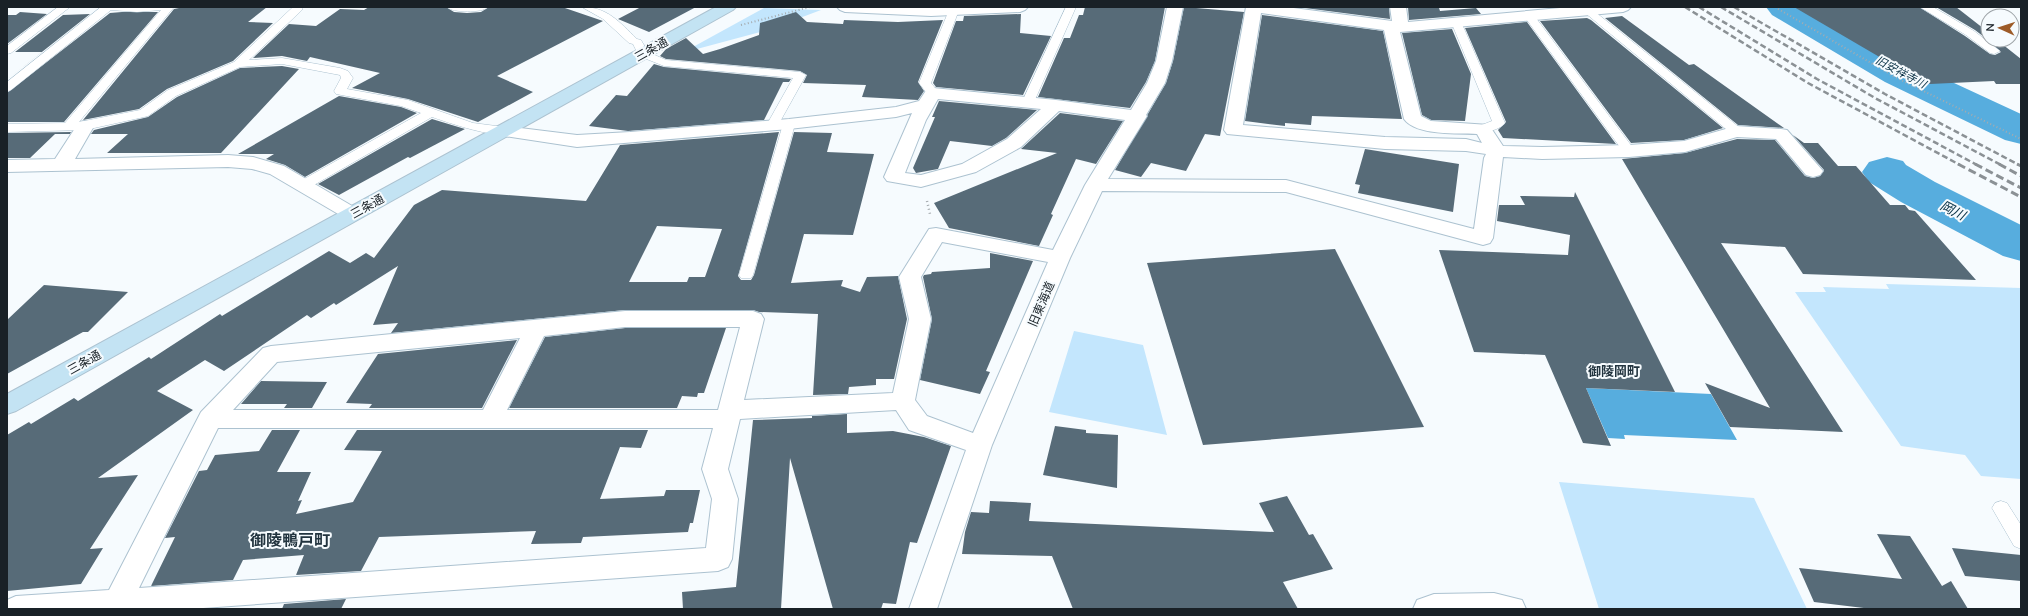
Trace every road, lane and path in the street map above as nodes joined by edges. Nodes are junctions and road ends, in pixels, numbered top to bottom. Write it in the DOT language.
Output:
graph roads {
  1 [pos="65,7"];
  2 [pos="108,7"];
  3 [pos="113,7"];
  4 [pos="162,7"];
  5 [pos="169,7"];
  6 [pos="452,7"];
  7 [pos="484,7"];
  8 [pos="587,7"];
  9 [pos="728,7"];
  10 [pos="810,7"];
  11 [pos="845,7"];
  12 [pos="1020,7"];
  13 [pos="1071,7"];
  14 [pos="1175,7"];
  15 [pos="1254,7"];
  16 [pos="1398,7"];
  17 [pos="1623,7"];
  18 [pos="1776,7"];
  19 [pos="1925,7"];
  20 [pos="298,8"];
  21 [pos="954,10"];
  22 [pos="1296,10"];
  23 [pos="1588,10"];
  24 [pos="1529,16"];
  25 [pos="1457,24"];
  26 [pos="735,26"];
  27 [pos="1396,27"];
  28 [pos="7,51"];
  29 [pos="1994,51"];
  30 [pos="643,54"];
  31 [pos="238,64"];
  32 [pos="7,88"];
  33 [pos="929,99"];
  34 [pos="1028,102"];
  35 [pos="1056,105"];
  36 [pos="431,112"];
  37 [pos="1138,116"];
  38 [pos="781,125"];
  39 [pos="77,126"];
  40 [pos="7,128"];
  41 [pos="1483,128"];
  42 [pos="504,131"];
  43 [pos="1736,131"];
  44 [pos="2021,139"];
  45 [pos="1497,151"];
  46 [pos="1629,151"];
  47 [pos="62,164"];
  48 [pos="7,166"];
  49 [pos="1813,171"];
  50 [pos="921,181"];
  51 [pos="1095,185"];
  52 [pos="302,186"];
  53 [pos="352,214"];
  54 [pos="936,234"];
  55 [pos="1060,258"];
  56 [pos="746,275"];
  57 [pos="536,329"];
  58 [pos="903,401"];
  59 [pos="7,405"];
  60 [pos="729,415"];
  61 [pos="210,419"];
  62 [pos="490,420"];
  63 [pos="980,445"];
  64 [pos="2001,508"];
  65 [pos="2021,542"];
  66 [pos="118,601"];
  67 [pos="16,609"];
  68 [pos="923,609"];
  69 [pos="1427,609"];
  70 [pos="1512,609"];
  1 -- 28 [label="lane"];
  2 -- 32 [label="lane"];
  3 -- 4 [label="lane"];
  5 -- 39 [label="lane"];
  6 -- 7 [label="lane"];
  8 -- 30 [label="lane"];
  9 -- 30 [label="main road, 三条通"];
  10 -- 26 [label="path"];
  11 -- 21 [label="street"];
  12 -- 21 [label="street"];
  13 -- 34 [label="lane"];
  14 -- 37 [label="street, 旧東海道"];
  15 -- 22 [label="street"];
  15 -- 45 [label="street"];
  16 -- 27 [label="street"];
  17 -- 23 [label="street"];
  18 -- 44 [label="path"];
  19 -- 29 [label="lane"];
  20 -- 31 [label="lane"];
  21 -- 33 [label="lane"];
  22 -- 27 [label="street"];
  23 -- 24 [label="street"];
  23 -- 43 [label="lane"];
  24 -- 25 [label="street"];
  24 -- 46 [label="lane"];
  25 -- 27 [label="street"];
  25 -- 41 [label="lane"];
  27 -- 41 [label="street"];
  30 -- 38 [label="lane"];
  30 -- 42 [label="main road, 三条通"];
  31 -- 36 [label="lane"];
  31 -- 39 [label="lane"];
  33 -- 34 [label="street"];
  33 -- 38 [label="street"];
  33 -- 50 [label="street"];
  34 -- 35 [label="street"];
  35 -- 37 [label="street"];
  35 -- 50 [label="street"];
  36 -- 42 [label="lane"];
  36 -- 52 [label="lane"];
  37 -- 51 [label="street, 旧東海道"];
  38 -- 42 [label="street"];
  38 -- 56 [label="lane"];
  39 -- 40 [label="lane"];
  39 -- 47 [label="street"];
  41 -- 45 [label="street"];
  42 -- 53 [label="main road, 三条通"];
  43 -- 46 [label="street"];
  43 -- 49 [label="street"];
  45 -- 46 [label="street"];
  45 -- 51 [label="street"];
  47 -- 48 [label="street"];
  47 -- 52 [label="street"];
  50 -- 54 [label="path"];
  51 -- 55 [label="street, 旧東海道"];
  52 -- 53 [label="street"];
  53 -- 59 [label="main road, 三条通"];
  54 -- 55 [label="street"];
  54 -- 58 [label="street"];
  55 -- 63 [label="street, 旧東海道"];
  57 -- 60 [label="street"];
  57 -- 61 [label="street"];
  57 -- 62 [label="street"];
  58 -- 60 [label="street"];
  58 -- 63 [label="street"];
  60 -- 62 [label="street"];
  60 -- 66 [label="street"];
  61 -- 62 [label="street"];
  61 -- 66 [label="street"];
  63 -- 68 [label="street, 旧東海道"];
  64 -- 65 [label="lane"];
  66 -- 67 [label="street"];
  69 -- 70 [label="street"];
}
